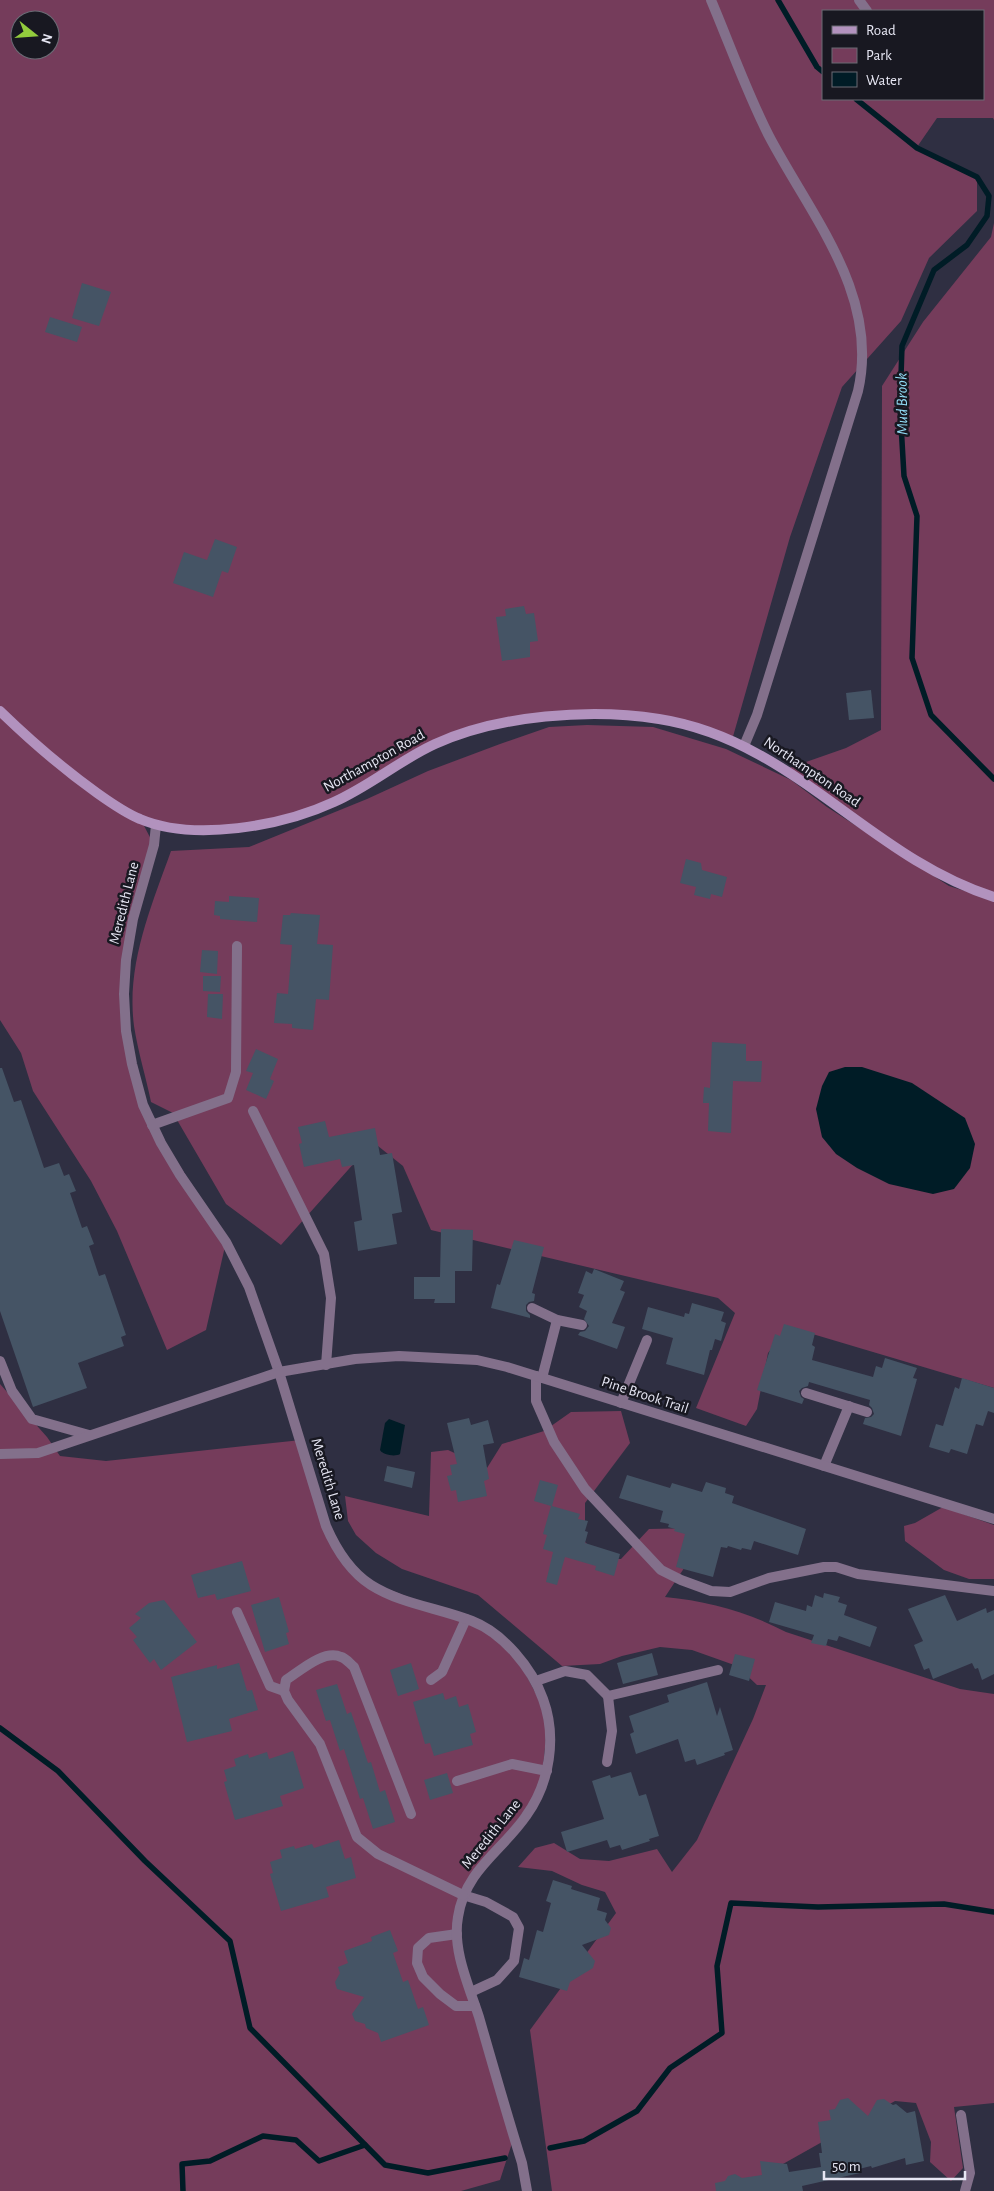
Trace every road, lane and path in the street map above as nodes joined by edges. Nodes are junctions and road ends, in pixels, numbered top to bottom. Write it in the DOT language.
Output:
graph roads {
  1 [pos="711,0"];
  2 [pos="0,711"];
  3 [pos="744,746"];
  4 [pos="156,825"];
  5 [pos="994,897"];
  6 [pos="238,946"];
  7 [pos="253,1110"];
  8 [pos="152,1125"];
  9 [pos="532,1308"];
  10 [pos="557,1320"];
  11 [pos="582,1325"];
  12 [pos="647,1340"];
  13 [pos="0,1361"];
  14 [pos="326,1365"];
  15 [pos="280,1372"];
  16 [pos="539,1377"];
  17 [pos="806,1393"];
  18 [pos="621,1403"];
  19 [pos="849,1406"];
  20 [pos="867,1412"];
  21 [pos="89,1435"];
  22 [pos="0,1454"];
  23 [pos="824,1466"];
  24 [pos="994,1519"];
  25 [pos="994,1591"];
  26 [pos="237,1612"];
  27 [pos="466,1619"];
  28 [pos="718,1670"];
  29 [pos="431,1680"];
  30 [pos="536,1681"];
  31 [pos="284,1691"];
  32 [pos="608,1696"];
  33 [pos="607,1762"];
  34 [pos="547,1771"];
  35 [pos="457,1781"];
  36 [pos="411,1814"];
  37 [pos="463,1895"];
  38 [pos="457,1934"];
  39 [pos="471,1992"];
  40 [pos="475,2006"];
  41 [pos="960,2115"];
  42 [pos="528,2191"];
  43 [pos="965,2191"];
  1 -- 3 [label="street"];
  2 -- 4 [label="street, Northampton Road"];
  3 -- 4 [label="street, Northampton Road"];
  3 -- 5 [label="street, Northampton Road"];
  4 -- 8 [label="street, Meredith Lane"];
  6 -- 8 [label="street"];
  7 -- 14 [label="street"];
  8 -- 15 [label="street, Meredith Lane"];
  9 -- 10 [label="street"];
  10 -- 11 [label="street"];
  10 -- 16 [label="street"];
  12 -- 18 [label="street"];
  13 -- 21 [label="street"];
  14 -- 15 [label="street, Pine Brook Trail"];
  14 -- 16 [label="street, Pine Brook Trail"];
  15 -- 21 [label="street"];
  15 -- 27 [label="street, Meredith Lane"];
  16 -- 18 [label="street, Pine Brook Trail"];
  16 -- 25 [label="street"];
  17 -- 19 [label="street"];
  18 -- 23 [label="street, Pine Brook Trail"];
  19 -- 20 [label="street"];
  19 -- 23 [label="street"];
  21 -- 22 [label="street"];
  23 -- 24 [label="street, Pine Brook Trail"];
  26 -- 31 [label="street"];
  27 -- 29 [label="street"];
  27 -- 30 [label="street, Meredith Lane"];
  28 -- 32 [label="street"];
  30 -- 32 [label="street"];
  30 -- 34 [label="street, Meredith Lane"];
  31 -- 36 [label="street"];
  31 -- 37 [label="street"];
  32 -- 33 [label="street"];
  34 -- 35 [label="street"];
  34 -- 37 [label="street, Meredith Lane"];
  37 -- 38 [label="street, Meredith Lane"];
  37 -- 39 [label="street"];
  38 -- 39 [label="street, Meredith Lane"];
  38 -- 40 [label="street"];
  39 -- 40 [label="street, Meredith Lane"];
  40 -- 42 [label="street, Meredith Lane"];
  41 -- 43 [label="street"];
}
